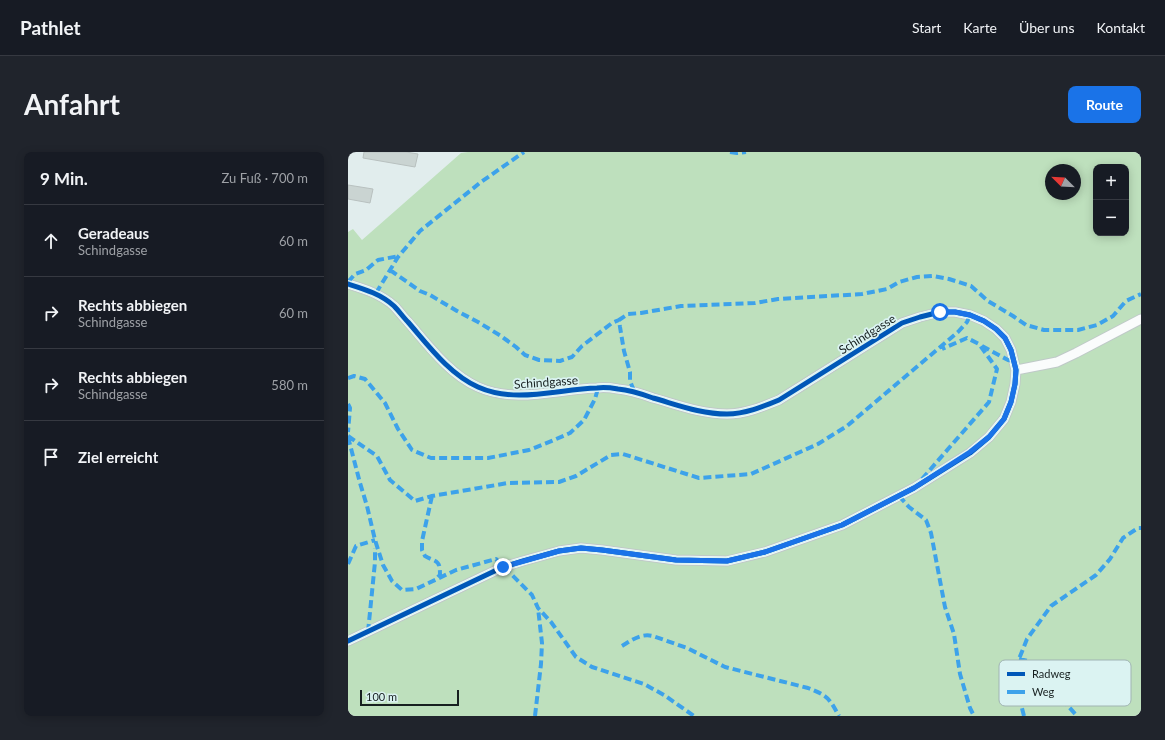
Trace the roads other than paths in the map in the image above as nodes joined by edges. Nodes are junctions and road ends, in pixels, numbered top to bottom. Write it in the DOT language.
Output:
graph roads {
  1 [pos="348,284"];
  2 [pos="1141,319"];
  3 [pos="1016,370"];
  4 [pos="348,641"];
  1 -- 3 [label="street, Schindgasse"];
  2 -- 3 [label="street"];
  3 -- 4 [label="street, Schindgasse"];
}
